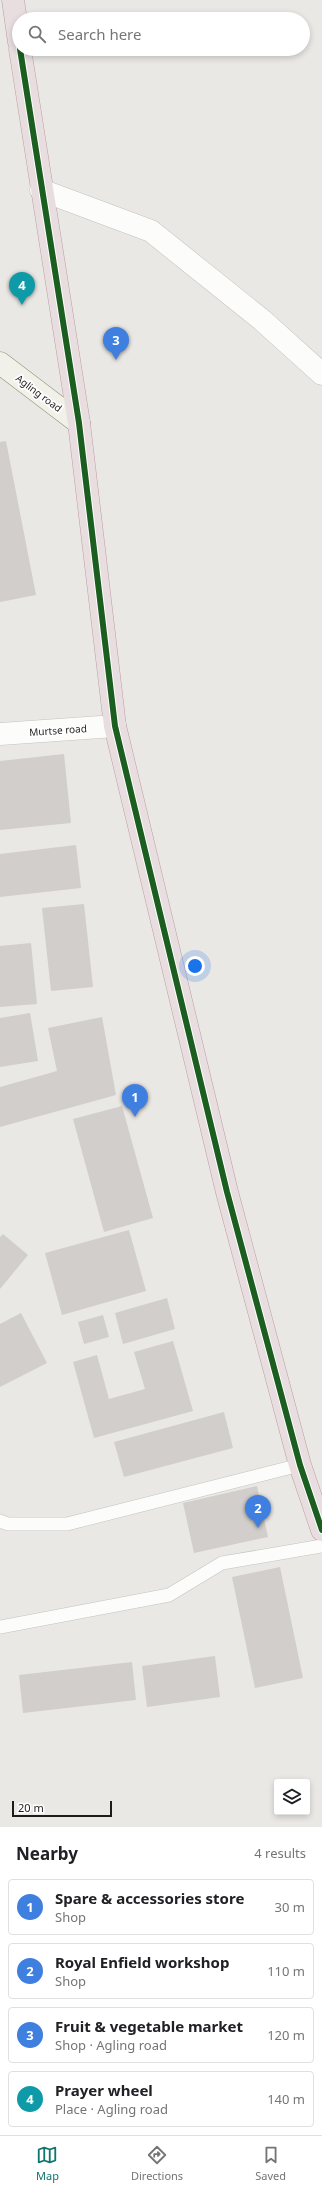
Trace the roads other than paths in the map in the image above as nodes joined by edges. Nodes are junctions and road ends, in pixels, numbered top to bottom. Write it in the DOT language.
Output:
graph roads {
  1 [pos="13,0"];
  2 [pos="15,12"];
  3 [pos="21,56"];
  4 [pos="41,190"];
  5 [pos="0,363"];
  6 [pos="322,374"];
  7 [pos="79,423"];
  8 [pos="115,726"];
  9 [pos="0,734"];
  10 [pos="300,1466"];
  11 [pos="0,1521"];
  12 [pos="322,1530"];
  13 [pos="322,1546"];
  14 [pos="0,1626"];
  1 -- 2 [label="highway"];
  3 -- 4 [label="highway"];
  4 -- 6 [label="street"];
  4 -- 7 [label="highway"];
  5 -- 7 [label="main road, Agling road"];
  7 -- 8 [label="highway"];
  8 -- 9 [label="street, Murtse road"];
  8 -- 10 [label="highway"];
  10 -- 11 [label="lane"];
  10 -- 12 [label="highway"];
  13 -- 14 [label="lane"];
}
